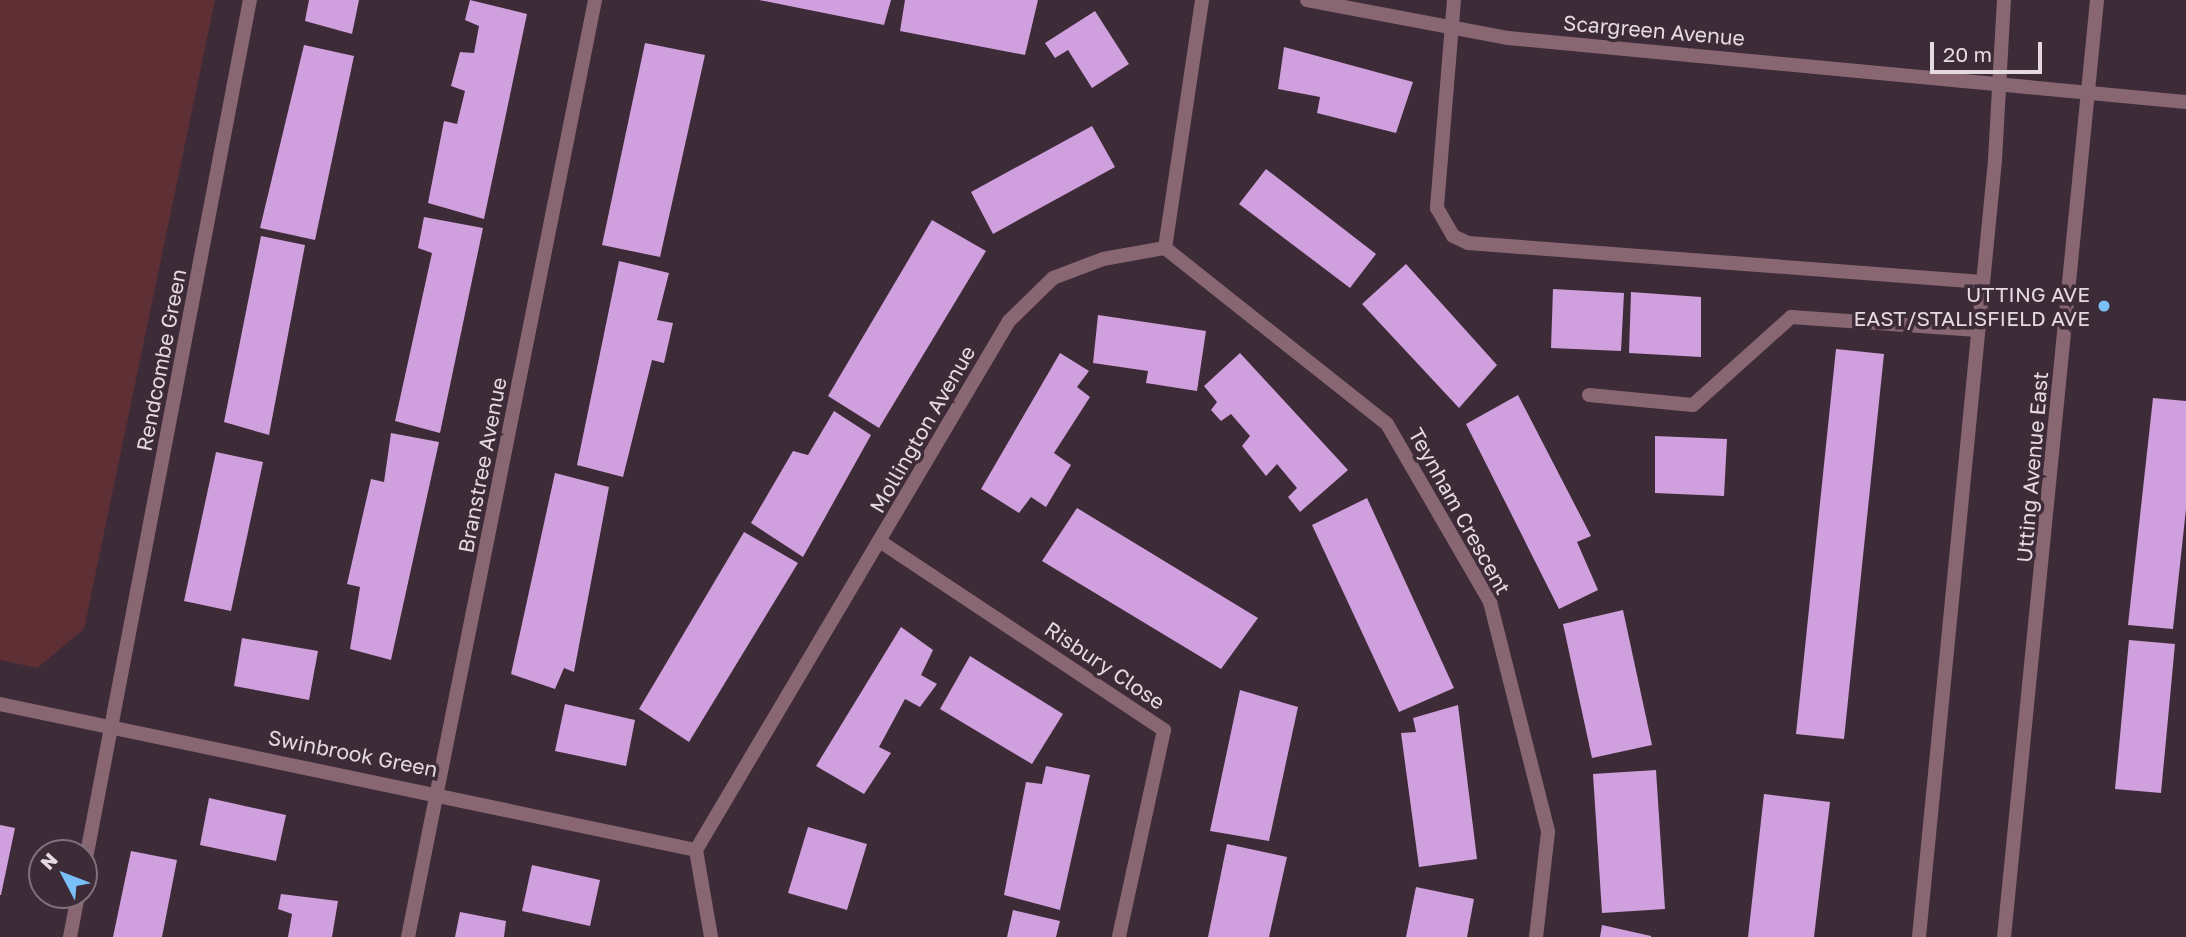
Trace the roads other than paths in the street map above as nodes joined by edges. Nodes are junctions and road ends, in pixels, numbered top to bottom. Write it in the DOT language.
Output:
graph roads {
  1 [pos="250,0"];
  2 [pos="595,0"];
  3 [pos="1202,0"];
  4 [pos="1307,0"];
  5 [pos="1454,0"];
  6 [pos="2004,0"];
  7 [pos="2096,0"];
  8 [pos="1453,28"];
  9 [pos="1999,83"];
  10 [pos="2089,94"];
  11 [pos="2186,102"];
  12 [pos="1165,248"];
  13 [pos="1983,282"];
  14 [pos="1978,330"];
  15 [pos="1588,395"];
  16 [pos="881,542"];
  17 [pos="0,704"];
  18 [pos="114,728"];
  19 [pos="440,792"];
  20 [pos="90,839"];
  21 [pos="695,850"];
  22 [pos="76,909"];
  23 [pos="70,937"];
  24 [pos="408,937"];
  25 [pos="710,937"];
  26 [pos="1119,937"];
  27 [pos="1536,937"];
  28 [pos="1919,937"];
  29 [pos="2004,937"];
  1 -- 18 [label="street, Rendcombe Green"];
  2 -- 19 [label="street, Branstree Avenue"];
  3 -- 12 [label="street"];
  4 -- 8 [label="street, Scargreen Avenue"];
  5 -- 8 [label="street"];
  6 -- 9 [label="street"];
  7 -- 10 [label="street, Utting Avenue East"];
  8 -- 9 [label="street, Scargreen Avenue"];
  8 -- 13 [label="street"];
  9 -- 10 [label="street, Scargreen Avenue"];
  9 -- 13 [label="street"];
  10 -- 11 [label="street, Scargreen Avenue"];
  10 -- 29 [label="street, Utting Avenue East"];
  12 -- 16 [label="street, Mollington Avenue"];
  12 -- 27 [label="street, Teynham Crescent"];
  13 -- 14 [label="street"];
  14 -- 15 [label="street"];
  14 -- 28 [label="street"];
  16 -- 21 [label="street, Mollington Avenue"];
  16 -- 26 [label="street, Risbury Close"];
  17 -- 18 [label="street, Swinbrook Green"];
  18 -- 19 [label="street, Swinbrook Green"];
  18 -- 20 [label="street, Rendcombe Green"];
  19 -- 21 [label="street, Swinbrook Green"];
  19 -- 24 [label="street, Branstree Avenue"];
  21 -- 25 [label="street"];
  22 -- 23 [label="street"];
}
